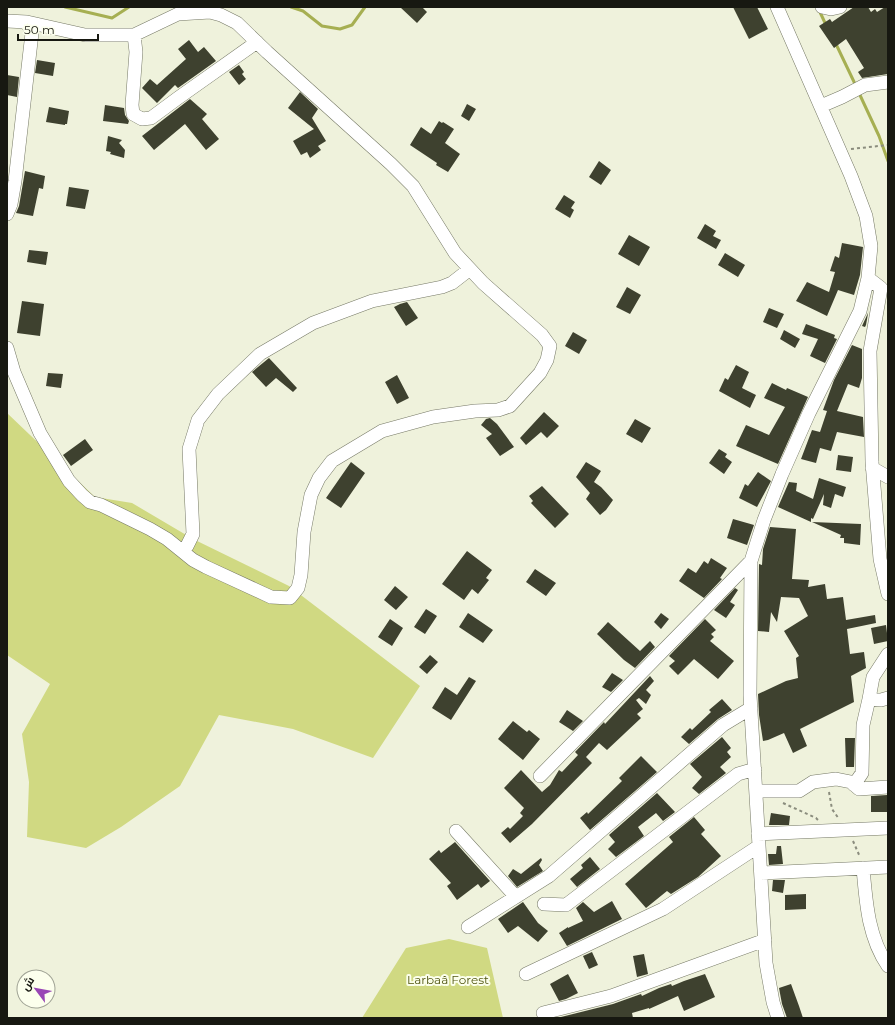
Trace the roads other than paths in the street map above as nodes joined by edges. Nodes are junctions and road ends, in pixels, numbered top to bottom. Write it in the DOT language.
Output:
graph roads {
  1 [pos="777,7"];
  2 [pos="822,7"];
  3 [pos="840,7"];
  4 [pos="7,21"];
  5 [pos="27,22"];
  6 [pos="134,35"];
  7 [pos="257,42"];
  8 [pos="888,82"];
  9 [pos="821,106"];
  10 [pos="7,214"];
  11 [pos="470,269"];
  12 [pos="868,278"];
  13 [pos="885,290"];
  14 [pos="7,348"];
  15 [pos="872,468"];
  16 [pos="888,477"];
  17 [pos="181,550"];
  18 [pos="751,561"];
  19 [pos="888,594"];
  20 [pos="888,654"];
  21 [pos="888,698"];
  22 [pos="869,699"];
  23 [pos="751,708"];
  24 [pos="755,769"];
  25 [pos="540,776"];
  26 [pos="854,785"];
  27 [pos="888,787"];
  28 [pos="756,791"];
  29 [pos="888,828"];
  30 [pos="456,831"];
  31 [pos="759,840"];
  32 [pos="888,867"];
  33 [pos="863,868"];
  34 [pos="761,873"];
  35 [pos="516,897"];
  36 [pos="544,904"];
  37 [pos="468,927"];
  38 [pos="765,940"];
  39 [pos="888,966"];
  40 [pos="526,974"];
  41 [pos="543,1013"];
  42 [pos="778,1018"];
  1 -- 9 [label="street"];
  2 -- 3 [label="street"];
  4 -- 5 [label="street"];
  5 -- 6 [label="street"];
  5 -- 10 [label="street"];
  6 -- 7 [label="street"];
  6 -- 7 [label="street"];
  7 -- 11 [label="street"];
  8 -- 9 [label="street"];
  9 -- 12 [label="street"];
  11 -- 17 [label="street"];
  11 -- 17 [label="street"];
  12 -- 13 [label="street"];
  12 -- 18 [label="street"];
  13 -- 15 [label="street"];
  14 -- 17 [label="street"];
  15 -- 16 [label="street"];
  15 -- 19 [label="street"];
  18 -- 23 [label="street"];
  18 -- 25 [label="street"];
  20 -- 22 [label="street"];
  21 -- 22 [label="street"];
  22 -- 26 [label="street"];
  23 -- 24 [label="street"];
  23 -- 35 [label="street"];
  24 -- 28 [label="street"];
  24 -- 36 [label="street"];
  26 -- 27 [label="street"];
  26 -- 28 [label="street"];
  28 -- 31 [label="street"];
  29 -- 31 [label="street"];
  30 -- 35 [label="street"];
  31 -- 34 [label="street"];
  31 -- 40 [label="street"];
  32 -- 33 [label="street"];
  33 -- 34 [label="street"];
  33 -- 39 [label="street"];
  34 -- 38 [label="street"];
  35 -- 37 [label="street"];
  38 -- 41 [label="street"];
  38 -- 42 [label="street"];
}
